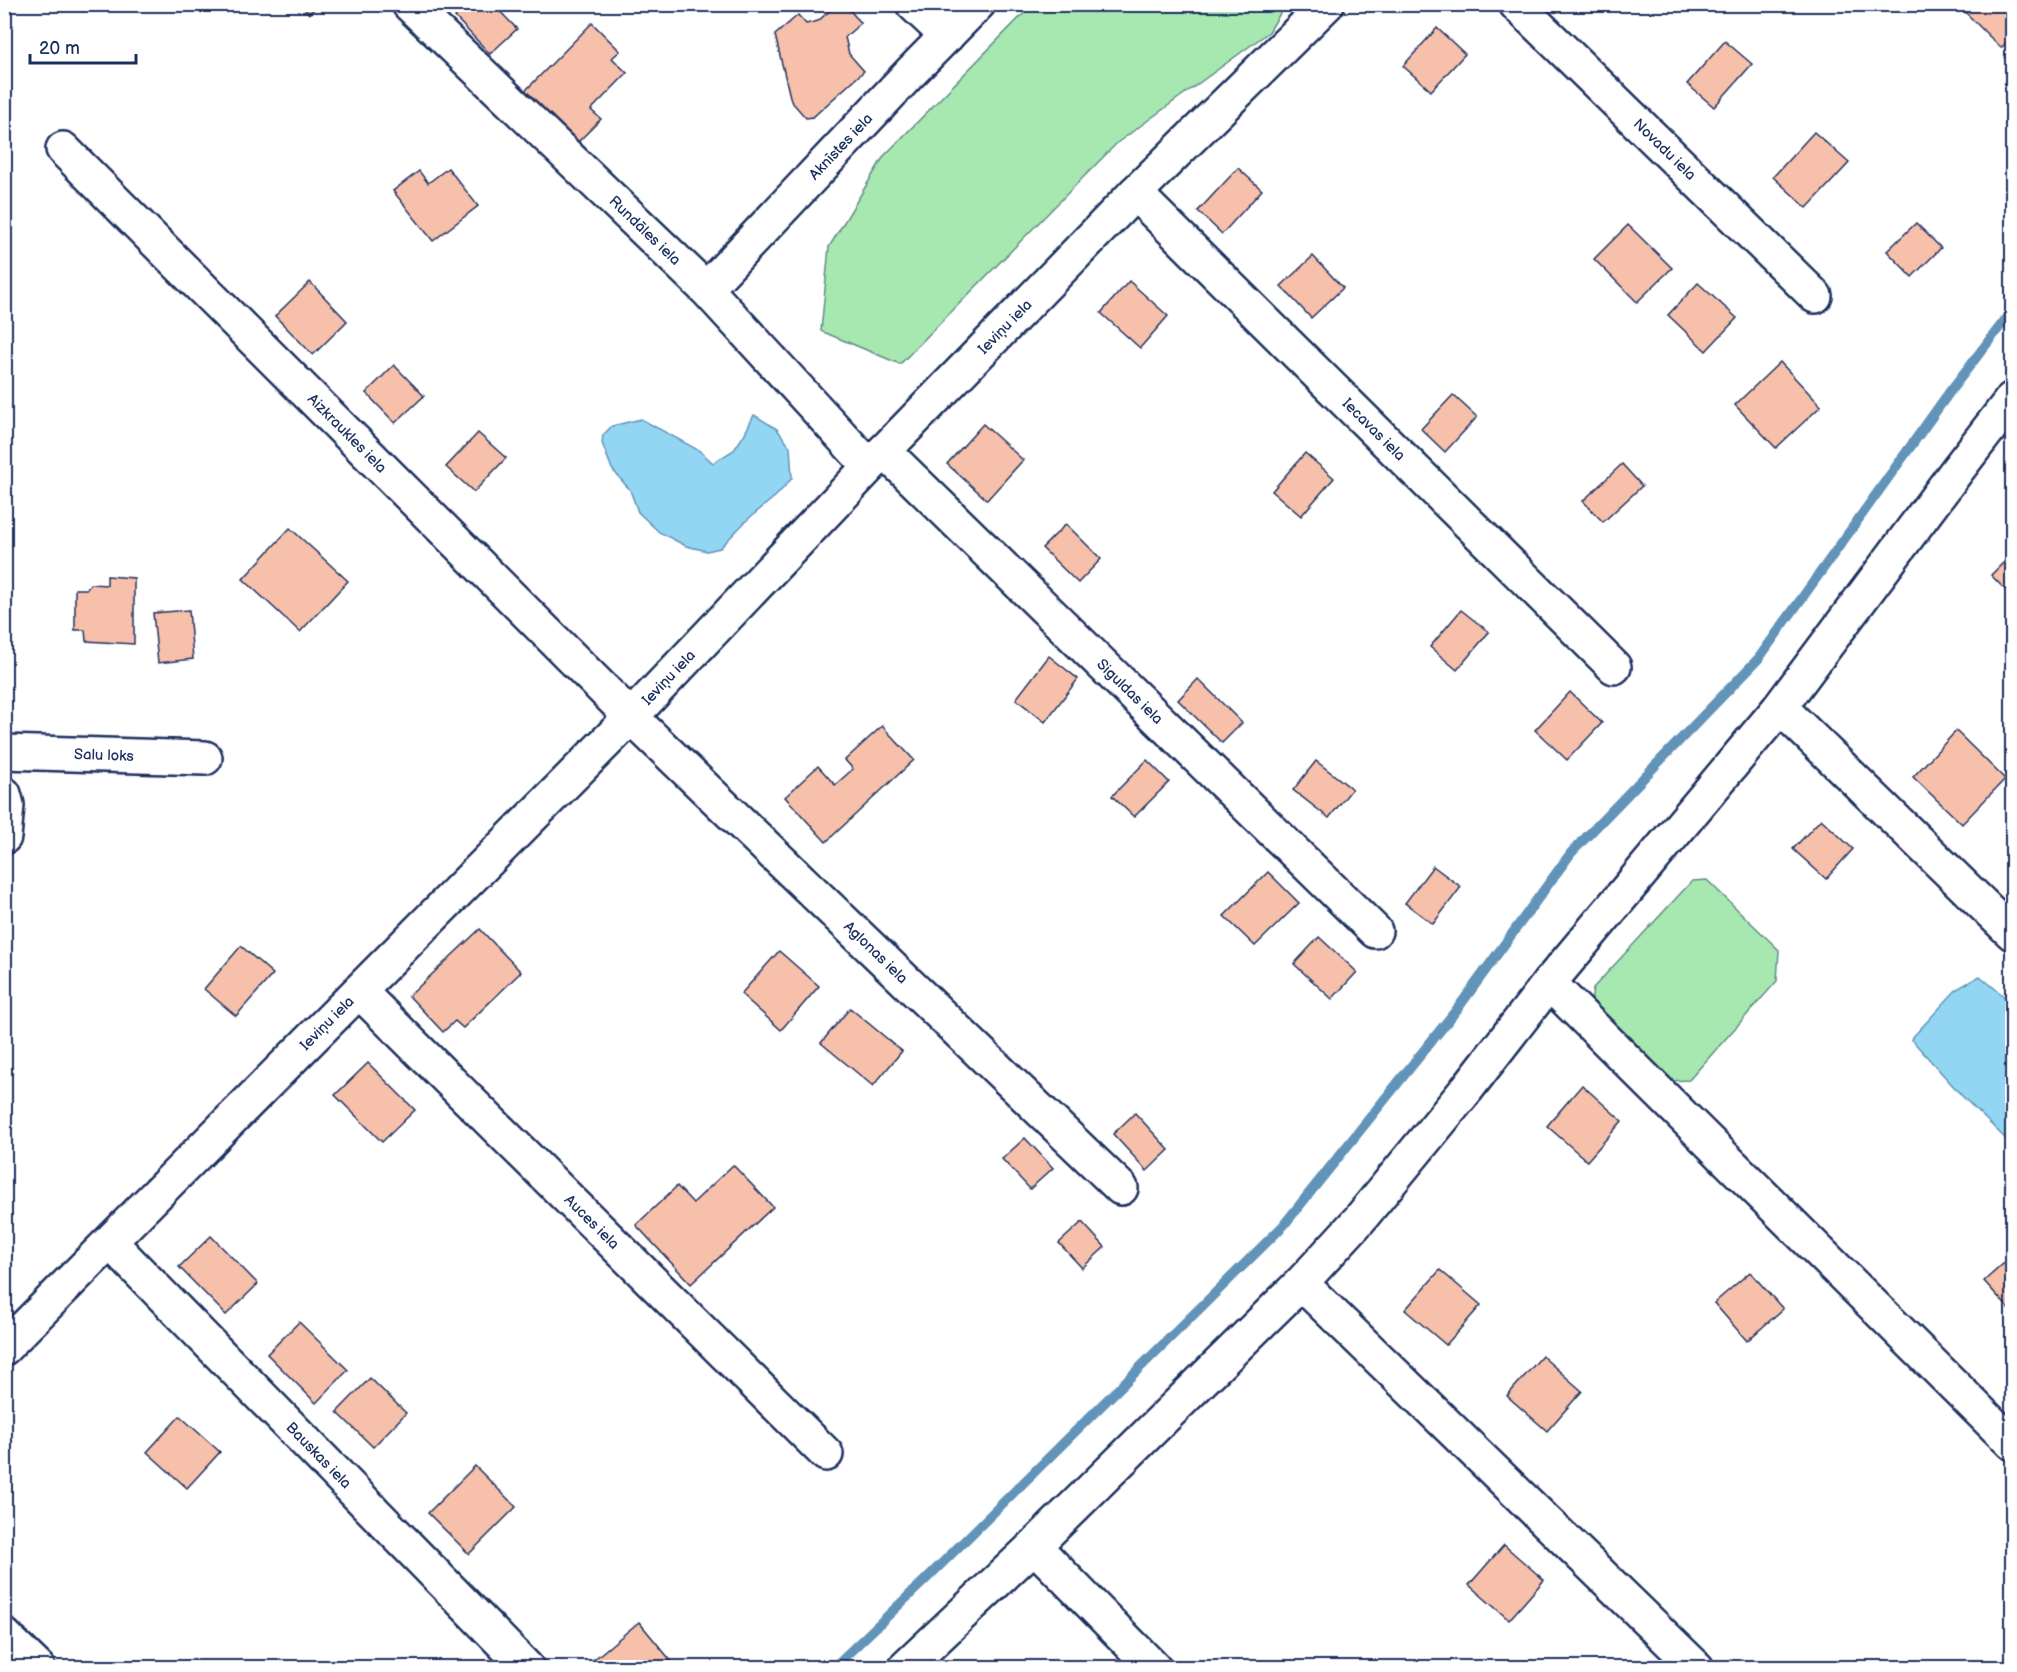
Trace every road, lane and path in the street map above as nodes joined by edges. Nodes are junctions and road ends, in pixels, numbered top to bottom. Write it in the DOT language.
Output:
graph roads {
  1 [pos="409,4"];
  2 [pos="913,4"];
  3 [pos="978,4"];
  4 [pos="1327,4"];
  5 [pos="1516,4"];
  6 [pos="947,36"];
  7 [pos="63,149"];
  8 [pos="1135,193"];
  9 [pos="706,288"];
  10 [pos="1815,296"];
  11 [pos="2010,408"];
  12 [pos="876,459"];
  13 [pos="1614,667"];
  14 [pos="1780,707"];
  15 [pos="631,717"];
  16 [pos="4,752"];
  17 [pos="205,759"];
  18 [pos="4,794"];
  19 [pos="4,837"];
  20 [pos="1375,931"];
  21 [pos="2013,933"];
  22 [pos="1549,984"];
  23 [pos="359,991"];
  24 [pos="1121,1188"];
  25 [pos="111,1243"];
  26 [pos="1301,1283"];
  27 [pos="4,1348"];
  28 [pos="2013,1443"];
  29 [pos="826,1454"];
  30 [pos="1034,1546"];
  31 [pos="4,1635"];
  32 [pos="38,1668"];
  33 [pos="527,1668"];
  34 [pos="905,1668"];
  35 [pos="1154,1668"];
  36 [pos="1697,1668"];
  1 -- 9 [label="street, Rundāles iela"];
  2 -- 6 [label="street"];
  3 -- 6 [label="street, Aknīstes iela"];
  4 -- 8 [label="street, Ieviņu iela"];
  5 -- 10 [label="street, Novadu iela"];
  6 -- 9 [label="street, Aknīstes iela"];
  7 -- 15 [label="street, Aizkraukles iela"];
  8 -- 12 [label="street, Ieviņu iela"];
  8 -- 13 [label="street, Iecavas iela"];
  9 -- 12 [label="street, Rundāles iela"];
  11 -- 14 [label="street"];
  12 -- 15 [label="street, Ieviņu iela"];
  12 -- 20 [label="street, Siguldas iela"];
  14 -- 21 [label="street"];
  14 -- 22 [label="street"];
  15 -- 23 [label="street, Ieviņu iela"];
  15 -- 24 [label="street, Aglonas iela"];
  16 -- 17 [label="street, Salu loks"];
  18 -- 19 [label="street"];
  22 -- 26 [label="street"];
  22 -- 28 [label="street"];
  23 -- 25 [label="street, Ieviņu iela"];
  23 -- 29 [label="street, Auces iela"];
  25 -- 27 [label="street, Ieviņu iela"];
  25 -- 33 [label="street, Bauskas iela"];
  26 -- 30 [label="street"];
  26 -- 36 [label="street"];
  30 -- 34 [label="street"];
  30 -- 35 [label="street"];
  31 -- 32 [label="street"];
}
